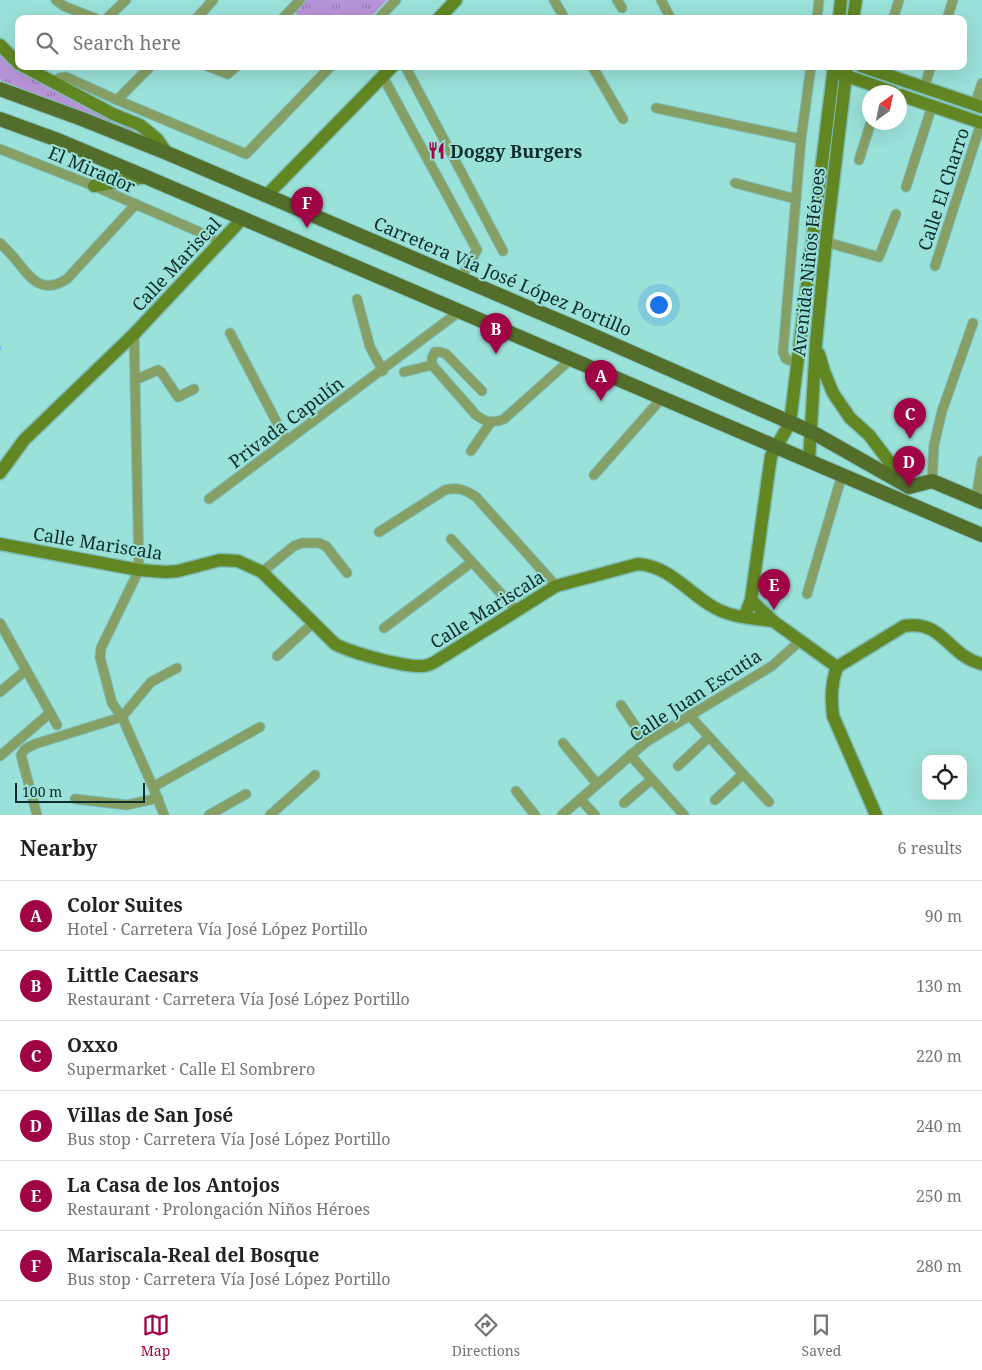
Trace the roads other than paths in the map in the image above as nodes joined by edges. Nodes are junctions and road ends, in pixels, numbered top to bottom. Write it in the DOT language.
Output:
graph roads {
  1 [pos="56,0"];
  2 [pos="126,0"];
  3 [pos="214,0"];
  4 [pos="300,0"];
  5 [pos="396,0"];
  6 [pos="456,0"];
  7 [pos="554,0"];
  8 [pos="660,0"];
  9 [pos="819,0"];
  10 [pos="841,0"];
  11 [pos="856,0"];
  12 [pos="899,0"];
  13 [pos="953,0"];
  14 [pos="87,15"];
  15 [pos="110,15"];
  16 [pos="200,15"];
  17 [pos="286,15"];
  18 [pos="382,15"];
  19 [pos="442,15"];
  20 [pos="563,15"];
  21 [pos="669,15"];
  22 [pos="817,15"];
  23 [pos="839,15"];
  24 [pos="854,15"];
  25 [pos="894,15"];
  26 [pos="948,15"];
  27 [pos="0,46"];
  28 [pos="15,60"];
  29 [pos="30,70"];
  30 [pos="146,70"];
  31 [pos="217,70"];
  32 [pos="232,70"];
  33 [pos="327,70"];
  34 [pos="389,70"];
  35 [pos="407,70"];
  36 [pos="594,70"];
  37 [pos="810,70"];
  38 [pos="834,70"];
  39 [pos="879,70"];
  40 [pos="930,70"];
  41 [pos="847,71"];
  42 [pos="382,77"];
  43 [pos="54,83"];
  44 [pos="982,83"];
  45 [pos="874,85"];
  46 [pos="924,88"];
  47 [pos="0,89"];
  48 [pos="907,97"];
  49 [pos="118,100"];
  50 [pos="932,106"];
  51 [pos="978,106"];
  52 [pos="656,108"];
  53 [pos="0,119"];
  54 [pos="622,119"];
  55 [pos="982,123"];
  56 [pos="869,130"];
  57 [pos="801,139"];
  58 [pos="0,149"];
  59 [pos="167,153"];
  60 [pos="860,160"];
  61 [pos="146,177"];
  62 [pos="735,184"];
  63 [pos="94,186"];
  64 [pos="906,187"];
  65 [pos="267,195"];
  66 [pos="796,199"];
  67 [pos="136,204"];
  68 [pos="896,214"];
  69 [pos="243,218"];
  70 [pos="211,237"];
  71 [pos="826,242"];
  72 [pos="0,243"];
  73 [pos="503,251"];
  74 [pos="935,266"];
  75 [pos="461,278"];
  76 [pos="357,299"];
  77 [pos="460,311"];
  78 [pos="973,323"];
  79 [pos="230,333"];
  80 [pos="134,334"];
  81 [pos="816,343"];
  82 [pos="571,359"];
  83 [pos="797,363"];
  84 [pos="432,365"];
  85 [pos="382,371"];
  86 [pos="404,372"];
  87 [pos="135,380"];
  88 [pos="194,389"];
  89 [pos="482,391"];
  90 [pos="662,399"];
  91 [pos="491,422"];
  92 [pos="790,423"];
  93 [pos="812,432"];
  94 [pos="286,440"];
  95 [pos="775,447"];
  96 [pos="471,451"];
  97 [pos="982,461"];
  98 [pos="810,462"];
  99 [pos="0,473"];
  100 [pos="594,475"];
  101 [pos="842,475"];
  102 [pos="932,481"];
  103 [pos="909,487"];
  104 [pos="209,499"];
  105 [pos="979,500"];
  106 [pos="379,532"];
  107 [pos="982,535"];
  108 [pos="451,539"];
  109 [pos="0,544"];
  110 [pos="472,562"];
  111 [pos="139,570"];
  112 [pos="262,572"];
  113 [pos="348,573"];
  114 [pos="556,586"];
  115 [pos="807,594"];
  116 [pos="751,600"];
  117 [pos="517,612"];
  118 [pos="744,617"];
  119 [pos="773,621"];
  120 [pos="313,623"];
  121 [pos="384,628"];
  122 [pos="1,629"];
  123 [pos="800,641"];
  124 [pos="277,656"];
  125 [pos="982,664"];
  126 [pos="837,667"];
  127 [pos="177,668"];
  128 [pos="26,670"];
  129 [pos="0,692"];
  130 [pos="620,705"];
  131 [pos="50,713"];
  132 [pos="689,715"];
  133 [pos="122,717"];
  134 [pos="57,725"];
  135 [pos="260,727"];
  136 [pos="709,737"];
  137 [pos="646,742"];
  138 [pos="563,743"];
  139 [pos="630,755"];
  140 [pos="0,756"];
  141 [pos="678,766"];
  142 [pos="743,774"];
  143 [pos="315,775"];
  144 [pos="651,780"];
  145 [pos="597,784"];
  146 [pos="153,787"];
  147 [pos="516,791"];
  148 [pos="246,794"];
  149 [pos="158,798"];
  150 [pos="75,799"];
  151 [pos="580,799"];
  152 [pos="715,800"];
  153 [pos="769,802"];
  154 [pos="624,803"];
  155 [pos="36,815"];
  156 [pos="164,815"];
  157 [pos="209,815"];
  158 [pos="270,815"];
  159 [pos="535,815"];
  160 [pos="562,815"];
  161 [pos="595,815"];
  162 [pos="683,815"];
  163 [pos="876,815"];
  1 -- 14 [label="street"];
  2 -- 15 [label="street"];
  3 -- 16 [label="street"];
  4 -- 17 [label="street"];
  5 -- 18 [label="street"];
  6 -- 19 [label="main road"];
  7 -- 20 [label="street"];
  8 -- 21 [label="street"];
  9 -- 22 [label="street"];
  10 -- 23 [label="main road"];
  11 -- 24 [label="main road"];
  12 -- 25 [label="street"];
  13 -- 26 [label="street"];
  27 -- 28 [label="main road"];
  29 -- 43 [label="main road"];
  30 -- 49 [label="street"];
  31 -- 32 [label="street"];
  33 -- 49 [label="street"];
  34 -- 42 [label="main road"];
  35 -- 73 [label="street"];
  36 -- 54 [label="street"];
  37 -- 57 [label="street"];
  38 -- 83 [label="main road, Avenida Niños Héroes"];
  39 -- 46 [label="main road"];
  40 -- 46 [label="street"];
  41 -- 45 [label="main road"];
  41 -- 71 [label="main road, Avenida Niños Héroes"];
  42 -- 65 [label="main road"];
  42 -- 75 [label="street"];
  43 -- 49 [label="street"];
  43 -- 59 [label="main road"];
  44 -- 51 [label="street"];
  46 -- 51 [label="main road"];
  47 -- 59 [label="main road, Carretera Vía José López Portillo"];
  48 -- 50 [label="main road"];
  50 -- 55 [label="main road"];
  50 -- 64 [label="street"];
  52 -- 57 [label="street"];
  53 -- 61 [label="main road"];
  55 -- 74 [label="street, Calle El Charro"];
  56 -- 60 [label="street"];
  57 -- 66 [label="street"];
  58 -- 63 [label="street, El Mirador"];
  59 -- 65 [label="main road, Carretera Vía José López Portillo"];
  61 -- 63 [label="main road"];
  61 -- 69 [label="main road"];
  62 -- 66 [label="street"];
  63 -- 67 [label="street, El Mirador"];
  65 -- 75 [label="main road, Carretera Vía José López Portillo"];
  66 -- 83 [label="street"];
  67 -- 70 [label="street"];
  67 -- 72 [label="street, El Mirador"];
  68 -- 71 [label="street"];
  69 -- 77 [label="main road"];
  69 -- 80 [label="main road, Calle Mariscal"];
  71 -- 81 [label="main road, Avenida Niños Héroes"];
  75 -- 92 [label="main road, Carretera Vía José López Portillo"];
  76 -- 85 [label="street"];
  77 -- 82 [label="main road"];
  77 -- 85 [label="street, Privada Capulín"];
  78 -- 102 [label="street"];
  79 -- 94 [label="street"];
  80 -- 87 [label="street"];
  80 -- 99 [label="main road"];
  81 -- 93 [label="main road, Avenida Niños Héroes"];
  81 -- 103 [label="main road"];
  82 -- 90 [label="main road"];
  82 -- 91 [label="street"];
  83 -- 92 [label="main road, Avenida Niños Héroes"];
  84 -- 86 [label="street"];
  84 -- 89 [label="street"];
  84 -- 91 [label="street"];
  85 -- 94 [label="street, Privada Capulín"];
  87 -- 88 [label="street"];
  87 -- 111 [label="street"];
  90 -- 95 [label="main road"];
  90 -- 100 [label="street"];
  91 -- 96 [label="street"];
  92 -- 93 [label="main road, Carretera Vía José López Portillo"];
  92 -- 95 [label="main road, Avenida Niños Héroes"];
  93 -- 98 [label="main road, Avenida Niños Héroes"];
  93 -- 103 [label="main road, Carretera Vía José López Portillo"];
  94 -- 104 [label="street, Privada Capulín"];
  95 -- 98 [label="main road"];
  95 -- 116 [label="main road, Avenida Niños Héroes"];
  97 -- 105 [label="street"];
  98 -- 101 [label="main road"];
  101 -- 107 [label="main road"];
  101 -- 115 [label="street"];
  102 -- 103 [label="main road"];
  102 -- 105 [label="main road"];
  106 -- 114 [label="street"];
  108 -- 110 [label="street"];
  109 -- 111 [label="main road, Calle Mariscala"];
  110 -- 117 [label="street"];
  110 -- 121 [label="street"];
  111 -- 112 [label="main road, Calle Mariscala"];
  111 -- 133 [label="street"];
  112 -- 113 [label="street"];
  112 -- 120 [label="main road, Calle Mariscala"];
  114 -- 117 [label="main road, Calle Mariscala"];
  114 -- 118 [label="main road, Calle Mariscala"];
  116 -- 118 [label="main road, Avenida Niños Héroes"];
  116 -- 119 [label="main road"];
  117 -- 120 [label="main road, Calle Mariscala"];
  118 -- 119 [label="main road, Calle Mariscala"];
  119 -- 123 [label="main road"];
  120 -- 124 [label="street"];
  122 -- 128 [label="street"];
  123 -- 126 [label="main road"];
  123 -- 132 [label="street, Calle Juan Escutia"];
  125 -- 126 [label="main road"];
  126 -- 163 [label="main road"];
  127 -- 133 [label="street"];
  128 -- 129 [label="street"];
  128 -- 131 [label="street"];
  130 -- 137 [label="street"];
  131 -- 134 [label="street"];
  131 -- 140 [label="street"];
  132 -- 136 [label="street"];
  132 -- 137 [label="street, Calle Juan Escutia"];
  133 -- 146 [label="street"];
  133 -- 155 [label="street"];
  135 -- 146 [label="street"];
  136 -- 141 [label="street"];
  136 -- 142 [label="street"];
  137 -- 139 [label="street, Calle Juan Escutia"];
  138 -- 145 [label="street"];
  139 -- 144 [label="street"];
  139 -- 145 [label="street, Calle Juan Escutia"];
  142 -- 152 [label="street"];
  142 -- 153 [label="street"];
  143 -- 158 [label="street"];
  144 -- 154 [label="street"];
  144 -- 162 [label="street"];
  145 -- 151 [label="street, Calle Juan Escutia"];
  146 -- 149 [label="street"];
  147 -- 159 [label="street"];
  148 -- 157 [label="street"];
  149 -- 150 [label="street"];
  149 -- 156 [label="street"];
  151 -- 160 [label="street, Calle Juan Escutia"];
  151 -- 161 [label="street"];
}
